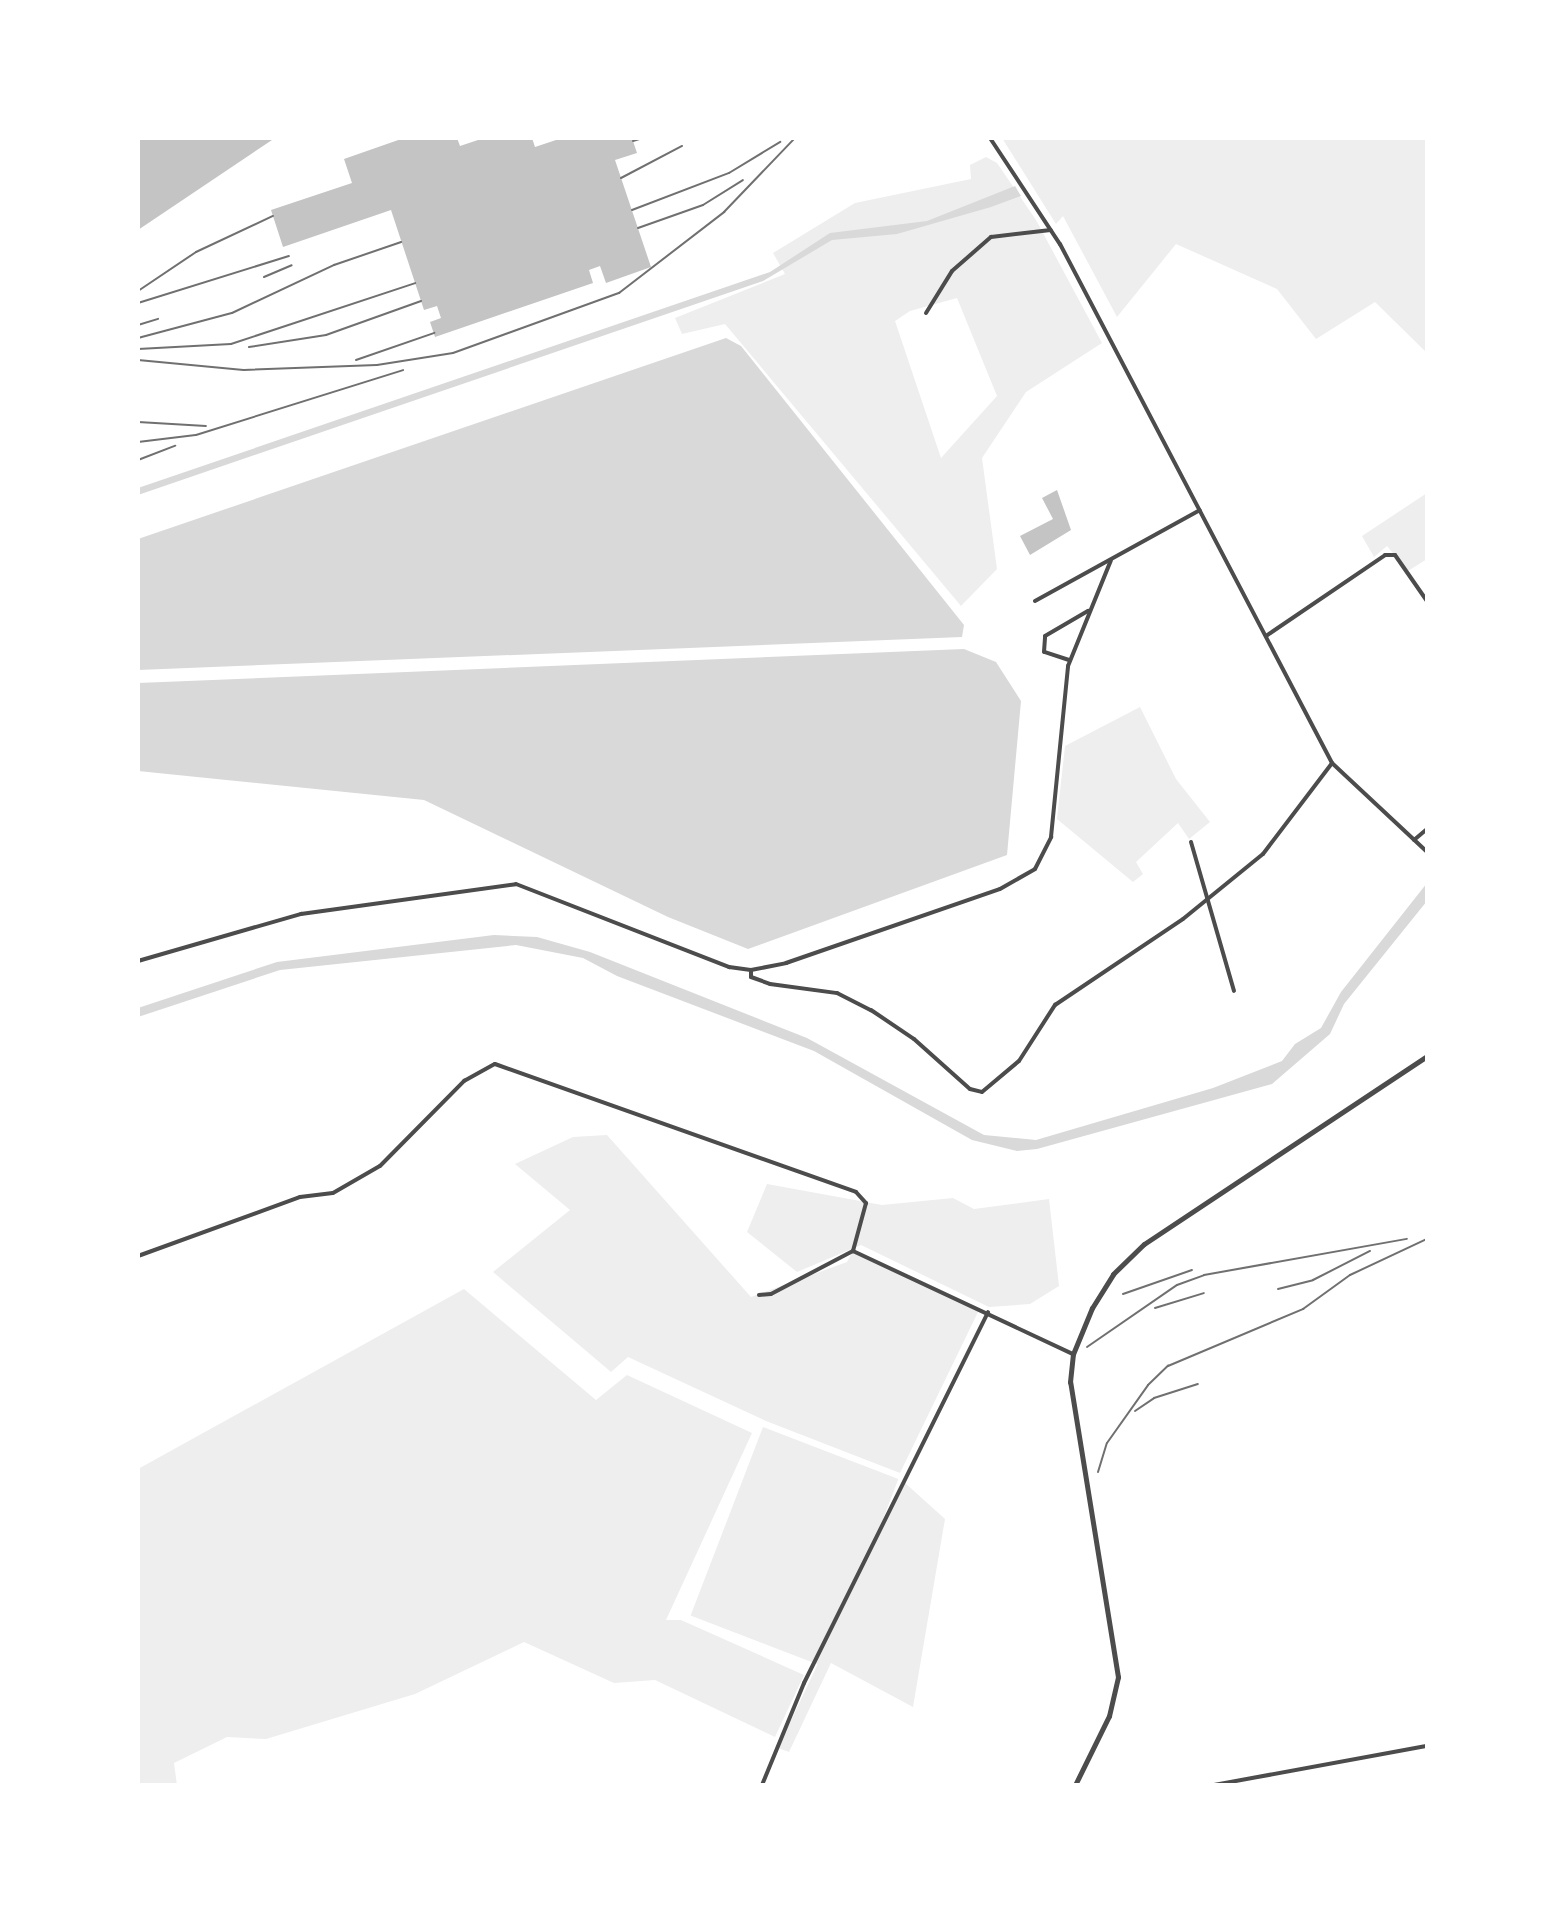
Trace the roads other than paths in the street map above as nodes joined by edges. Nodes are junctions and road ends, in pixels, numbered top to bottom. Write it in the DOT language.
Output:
graph roads {
  1 [pos="990,138"];
  2 [pos="1051,230"];
  3 [pos="926,313"];
  4 [pos="1200,510"];
  5 [pos="1111,560"];
  6 [pos="1035,601"];
  7 [pos="1427,601"];
  8 [pos="1090,610"];
  9 [pos="1266,636"];
  10 [pos="1070,660"];
  11 [pos="1332,763"];
  12 [pos="1427,829"];
  13 [pos="1414,840"];
  14 [pos="1191,842"];
  15 [pos="1425,851"];
  16 [pos="1208,899"];
  17 [pos="138,961"];
  18 [pos="751,970"];
  19 [pos="1234,991"];
  20 [pos="1427,1056"];
  21 [pos="853,1251"];
  22 [pos="138,1256"];
  23 [pos="759,1295"];
  24 [pos="988,1312"];
  25 [pos="1073,1354"];
  26 [pos="1427,1746"];
  27 [pos="762,1785"];
  28 [pos="1075,1785"];
  29 [pos="1214,1785"];
  1 -- 2 [label="street"];
  2 -- 3 [label="street"];
  2 -- 4 [label="street"];
  4 -- 5 [label="street"];
  4 -- 9 [label="street"];
  5 -- 6 [label="street"];
  5 -- 8 [label="street"];
  7 -- 9 [label="street"];
  8 -- 10 [label="street"];
  8 -- 10 [label="street"];
  9 -- 11 [label="street"];
  10 -- 18 [label="street"];
  11 -- 13 [label="street"];
  11 -- 16 [label="street"];
  12 -- 13 [label="street"];
  13 -- 15 [label="street"];
  14 -- 16 [label="street"];
  16 -- 18 [label="street"];
  16 -- 19 [label="street"];
  17 -- 18 [label="street"];
  20 -- 25 [label="street"];
  21 -- 22 [label="street"];
  21 -- 23 [label="street"];
  21 -- 24 [label="street"];
  24 -- 25 [label="street"];
  24 -- 27 [label="street"];
  25 -- 28 [label="street"];
  26 -- 29 [label="street"];
}
